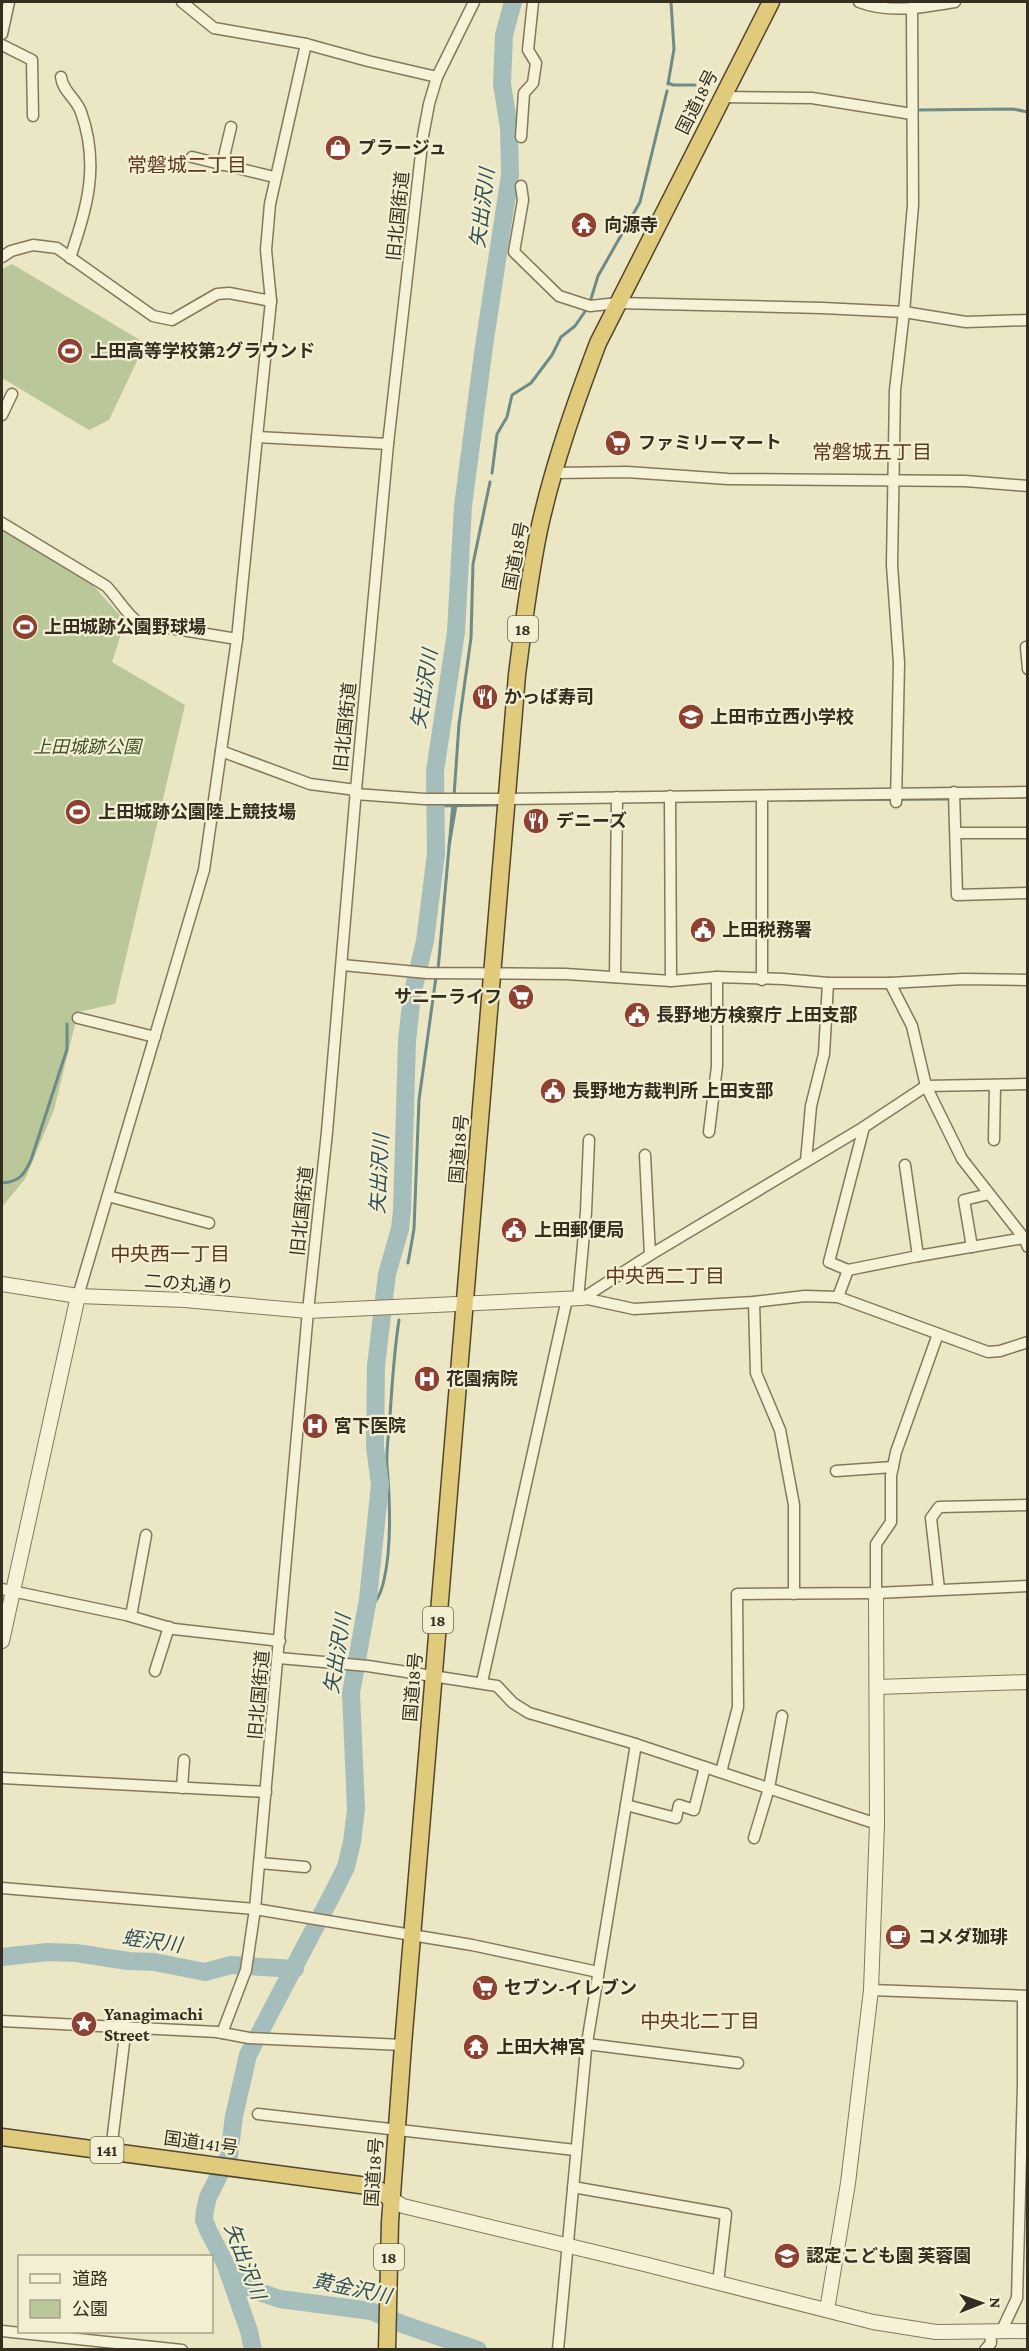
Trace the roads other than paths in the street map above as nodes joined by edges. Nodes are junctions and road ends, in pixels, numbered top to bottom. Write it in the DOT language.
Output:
graph roads {
  1 [pos="9,2"];
  2 [pos="182,2"];
  3 [pos="474,2"];
  4 [pos="533,2"];
  5 [pos="771,2"];
  6 [pos="860,2"];
  7 [pos="955,2"];
  8 [pos="912,9"];
  9 [pos="2,34"];
  10 [pos="306,44"];
  11 [pos="2,45"];
  12 [pos="61,77"];
  13 [pos="437,77"];
  14 [pos="721,97"];
  15 [pos="912,114"];
  16 [pos="33,116"];
  17 [pos="231,127"];
  18 [pos="521,137"];
  19 [pos="192,157"];
  20 [pos="222,165"];
  21 [pos="274,177"];
  22 [pos="521,186"];
  23 [pos="2,257"];
  24 [pos="69,258"];
  25 [pos="271,301"];
  26 [pos="618,303"];
  27 [pos="904,312"];
  28 [pos="1028,320"];
  29 [pos="12,394"];
  30 [pos="2,415"];
  31 [pos="257,437"];
  32 [pos="388,444"];
  33 [pos="554,472"];
  34 [pos="895,480"];
  35 [pos="1028,486"];
  36 [pos="2,523"];
  37 [pos="237,639"];
  38 [pos="1026,647"];
  39 [pos="1028,669"];
  40 [pos="221,751"];
  41 [pos="355,792"];
  42 [pos="954,792"];
  43 [pos="1028,792"];
  44 [pos="617,796"];
  45 [pos="670,796"];
  46 [pos="762,796"];
  47 [pos="896,797"];
  48 [pos="507,799"];
  49 [pos="956,833"];
  50 [pos="1028,833"];
  51 [pos="1028,893"];
  52 [pos="342,965"];
  53 [pos="492,975"];
  54 [pos="615,977"];
  55 [pos="717,978"];
  56 [pos="762,980"];
  57 [pos="1028,980"];
  58 [pos="671,981"];
  59 [pos="828,983"];
  60 [pos="890,983"];
  61 [pos="78,1018"];
  62 [pos="155,1036"];
  63 [pos="1028,1084"];
  64 [pos="995,1085"];
  65 [pos="926,1086"];
  66 [pos="864,1127"];
  67 [pos="709,1132"];
  68 [pos="589,1140"];
  69 [pos="994,1140"];
  70 [pos="645,1155"];
  71 [pos="806,1161"];
  72 [pos="905,1165"];
  73 [pos="989,1194"];
  74 [pos="108,1196"];
  75 [pos="210,1223"];
  76 [pos="1026,1243"];
  77 [pos="972,1247"];
  78 [pos="650,1255"];
  79 [pos="918,1256"];
  80 [pos="848,1270"];
  81 [pos="2,1284"];
  82 [pos="78,1296"];
  83 [pos="838,1297"];
  84 [pos="576,1299"];
  85 [pos="754,1302"];
  86 [pos="465,1305"];
  87 [pos="308,1311"];
  88 [pos="938,1334"];
  89 [pos="1028,1342"];
  90 [pos="893,1467"];
  91 [pos="836,1471"];
  92 [pos="1028,1505"];
  93 [pos="146,1535"];
  94 [pos="1028,1586"];
  95 [pos="939,1589"];
  96 [pos="7,1590"];
  97 [pos="794,1593"];
  98 [pos="876,1593"];
  99 [pos="131,1616"];
  100 [pos="169,1627"];
  101 [pos="2,1641"];
  102 [pos="280,1641"];
  103 [pos="279,1658"];
  104 [pos="155,1671"];
  105 [pos="433,1676"];
  106 [pos="482,1682"];
  107 [pos="1028,1682"];
  108 [pos="877,1687"];
  109 [pos="782,1716"];
  110 [pos="636,1744"];
  111 [pos="184,1760"];
  112 [pos="705,1767"];
  113 [pos="720,1772"];
  114 [pos="2,1778"];
  115 [pos="182,1788"];
  116 [pos="769,1788"];
  117 [pos="266,1791"];
  118 [pos="626,1805"];
  119 [pos="876,1824"];
  120 [pos="754,1838"];
  121 [pos="260,1863"];
  122 [pos="305,1867"];
  123 [pos="2,1888"];
  124 [pos="255,1909"];
  125 [pos="413,1936"];
  126 [pos="598,1972"];
  127 [pos="871,1990"];
  128 [pos="1025,1996"];
  129 [pos="2,2021"];
  130 [pos="126,2026"];
  131 [pos="222,2033"];
  132 [pos="587,2044"];
  133 [pos="403,2045"];
  134 [pos="738,2063"];
  135 [pos="258,2114"];
  136 [pos="397,2129"];
  137 [pos="2,2137"];
  138 [pos="575,2150"];
  139 [pos="111,2151"];
  140 [pos="573,2187"];
  141 [pos="392,2199"];
  142 [pos="567,2247"];
  143 [pos="718,2283"];
  144 [pos="827,2310"];
  145 [pos="2,2331"];
  146 [pos="1028,2331"];
  147 [pos="996,2332"];
  148 [pos="18,2333"];
  149 [pos="22,2333"];
  150 [pos="182,2349"];
  151 [pos="387,2349"];
  152 [pos="558,2349"];
  153 [pos="985,2349"];
  1 -- 9 [label="street"];
  2 -- 10 [label="street"];
  3 -- 13 [label="street, 旧北国街道"];
  4 -- 18 [label="street"];
  5 -- 14 [label="highway, 国道18号 / 18"];
  6 -- 8 [label="street"];
  7 -- 8 [label="street"];
  8 -- 15 [label="street"];
  10 -- 13 [label="street"];
  10 -- 21 [label="street"];
  11 -- 16 [label="street"];
  12 -- 24 [label="street"];
  13 -- 32 [label="street, 旧北国街道"];
  14 -- 15 [label="street"];
  14 -- 26 [label="highway, 国道18号 / 18"];
  15 -- 27 [label="street"];
  17 -- 20 [label="street"];
  19 -- 20 [label="street"];
  20 -- 21 [label="street"];
  21 -- 25 [label="street"];
  22 -- 26 [label="street"];
  23 -- 24 [label="street"];
  24 -- 25 [label="street"];
  25 -- 31 [label="street"];
  26 -- 27 [label="street"];
  26 -- 33 [label="highway, 国道18号 / 18"];
  27 -- 28 [label="street"];
  27 -- 34 [label="street"];
  29 -- 30 [label="street"];
  31 -- 32 [label="street"];
  31 -- 37 [label="street"];
  32 -- 41 [label="street, 旧北国街道"];
  33 -- 34 [label="street"];
  33 -- 48 [label="highway, 国道18号 / 18"];
  34 -- 35 [label="street"];
  34 -- 47 [label="street"];
  36 -- 37 [label="street"];
  37 -- 40 [label="street"];
  38 -- 39 [label="street"];
  40 -- 41 [label="street"];
  40 -- 62 [label="street"];
  41 -- 48 [label="street"];
  41 -- 52 [label="street, 旧北国街道"];
  42 -- 43 [label="street"];
  42 -- 47 [label="street"];
  42 -- 49 [label="street"];
  44 -- 45 [label="street"];
  44 -- 48 [label="street"];
  44 -- 54 [label="street"];
  45 -- 46 [label="street"];
  45 -- 58 [label="street"];
  46 -- 47 [label="street"];
  46 -- 56 [label="street"];
  48 -- 53 [label="highway, 国道18号 / 18"];
  49 -- 50 [label="street"];
  49 -- 51 [label="street"];
  52 -- 53 [label="street"];
  52 -- 87 [label="street, 旧北国街道"];
  53 -- 54 [label="street"];
  53 -- 86 [label="highway, 国道18号 / 18"];
  54 -- 58 [label="street"];
  55 -- 56 [label="street"];
  55 -- 58 [label="street"];
  55 -- 67 [label="street"];
  56 -- 59 [label="street"];
  57 -- 60 [label="street"];
  59 -- 60 [label="street"];
  59 -- 71 [label="street"];
  60 -- 65 [label="street"];
  61 -- 62 [label="street"];
  62 -- 74 [label="street"];
  63 -- 64 [label="street"];
  64 -- 65 [label="street"];
  64 -- 69 [label="street"];
  65 -- 66 [label="street"];
  65 -- 73 [label="street"];
  66 -- 71 [label="street"];
  66 -- 80 [label="street"];
  68 -- 84 [label="street"];
  70 -- 78 [label="street"];
  71 -- 78 [label="street"];
  72 -- 79 [label="street"];
  73 -- 76 [label="street"];
  73 -- 77 [label="street"];
  74 -- 75 [label="street"];
  74 -- 82 [label="street"];
  76 -- 77 [label="street"];
  77 -- 79 [label="street"];
  78 -- 84 [label="street"];
  79 -- 80 [label="street"];
  80 -- 83 [label="street"];
  81 -- 82 [label="street, 二の丸通り"];
  82 -- 87 [label="street, 二の丸通り"];
  82 -- 96 [label="street"];
  83 -- 85 [label="street"];
  83 -- 88 [label="street"];
  84 -- 85 [label="street"];
  84 -- 86 [label="street"];
  84 -- 106 [label="street"];
  85 -- 97 [label="street"];
  86 -- 87 [label="street, 二の丸通り"];
  86 -- 105 [label="highway, 国道18号 / 18"];
  87 -- 102 [label="street, 旧北国街道"];
  88 -- 89 [label="street"];
  88 -- 90 [label="street"];
  90 -- 91 [label="street"];
  90 -- 98 [label="street"];
  92 -- 95 [label="street"];
  93 -- 99 [label="street"];
  94 -- 95 [label="street"];
  95 -- 98 [label="street"];
  96 -- 99 [label="street"];
  96 -- 101 [label="street"];
  97 -- 98 [label="street"];
  97 -- 113 [label="street"];
  98 -- 108 [label="street"];
  99 -- 100 [label="street"];
  100 -- 102 [label="street"];
  100 -- 104 [label="street"];
  102 -- 103 [label="street, 旧北国街道"];
  103 -- 105 [label="street"];
  103 -- 117 [label="street, 旧北国街道"];
  105 -- 106 [label="street"];
  105 -- 125 [label="highway, 国道18号 / 18"];
  106 -- 110 [label="street"];
  107 -- 108 [label="street"];
  108 -- 119 [label="street"];
  109 -- 116 [label="street"];
  110 -- 112 [label="street"];
  110 -- 118 [label="street"];
  111 -- 115 [label="street"];
  112 -- 113 [label="street"];
  112 -- 118 [label="street"];
  113 -- 116 [label="street"];
  114 -- 115 [label="street"];
  115 -- 117 [label="street"];
  116 -- 119 [label="street"];
  116 -- 120 [label="street"];
  117 -- 121 [label="street, 旧北国街道"];
  118 -- 126 [label="street"];
  119 -- 127 [label="street"];
  121 -- 122 [label="street"];
  121 -- 124 [label="street, 旧北国街道"];
  123 -- 124 [label="street"];
  124 -- 125 [label="street"];
  124 -- 131 [label="street, 旧北国街道"];
  125 -- 126 [label="street"];
  125 -- 133 [label="highway, 国道18号 / 18"];
  126 -- 132 [label="street"];
  127 -- 128 [label="street"];
  127 -- 144 [label="street"];
  128 -- 147 [label="street"];
  129 -- 130 [label="street"];
  130 -- 131 [label="street"];
  130 -- 139 [label="street"];
  131 -- 133 [label="street"];
  132 -- 134 [label="street"];
  132 -- 138 [label="street"];
  133 -- 136 [label="highway, 国道18号 / 18"];
  135 -- 136 [label="street"];
  136 -- 138 [label="street"];
  136 -- 141 [label="highway, 国道18号 / 18"];
  137 -- 139 [label="highway, 国道141号 / 141"];
  138 -- 140 [label="street"];
  139 -- 141 [label="highway, 国道141号 / 141"];
  140 -- 142 [label="street"];
  140 -- 143 [label="street"];
  141 -- 142 [label="street"];
  141 -- 151 [label="highway, 国道18号 / 18"];
  142 -- 143 [label="street"];
  142 -- 152 [label="street"];
  143 -- 144 [label="street"];
  144 -- 147 [label="street"];
  145 -- 148 [label="street"];
  146 -- 147 [label="street"];
  147 -- 153 [label="street"];
  149 -- 150 [label="street"];
}
